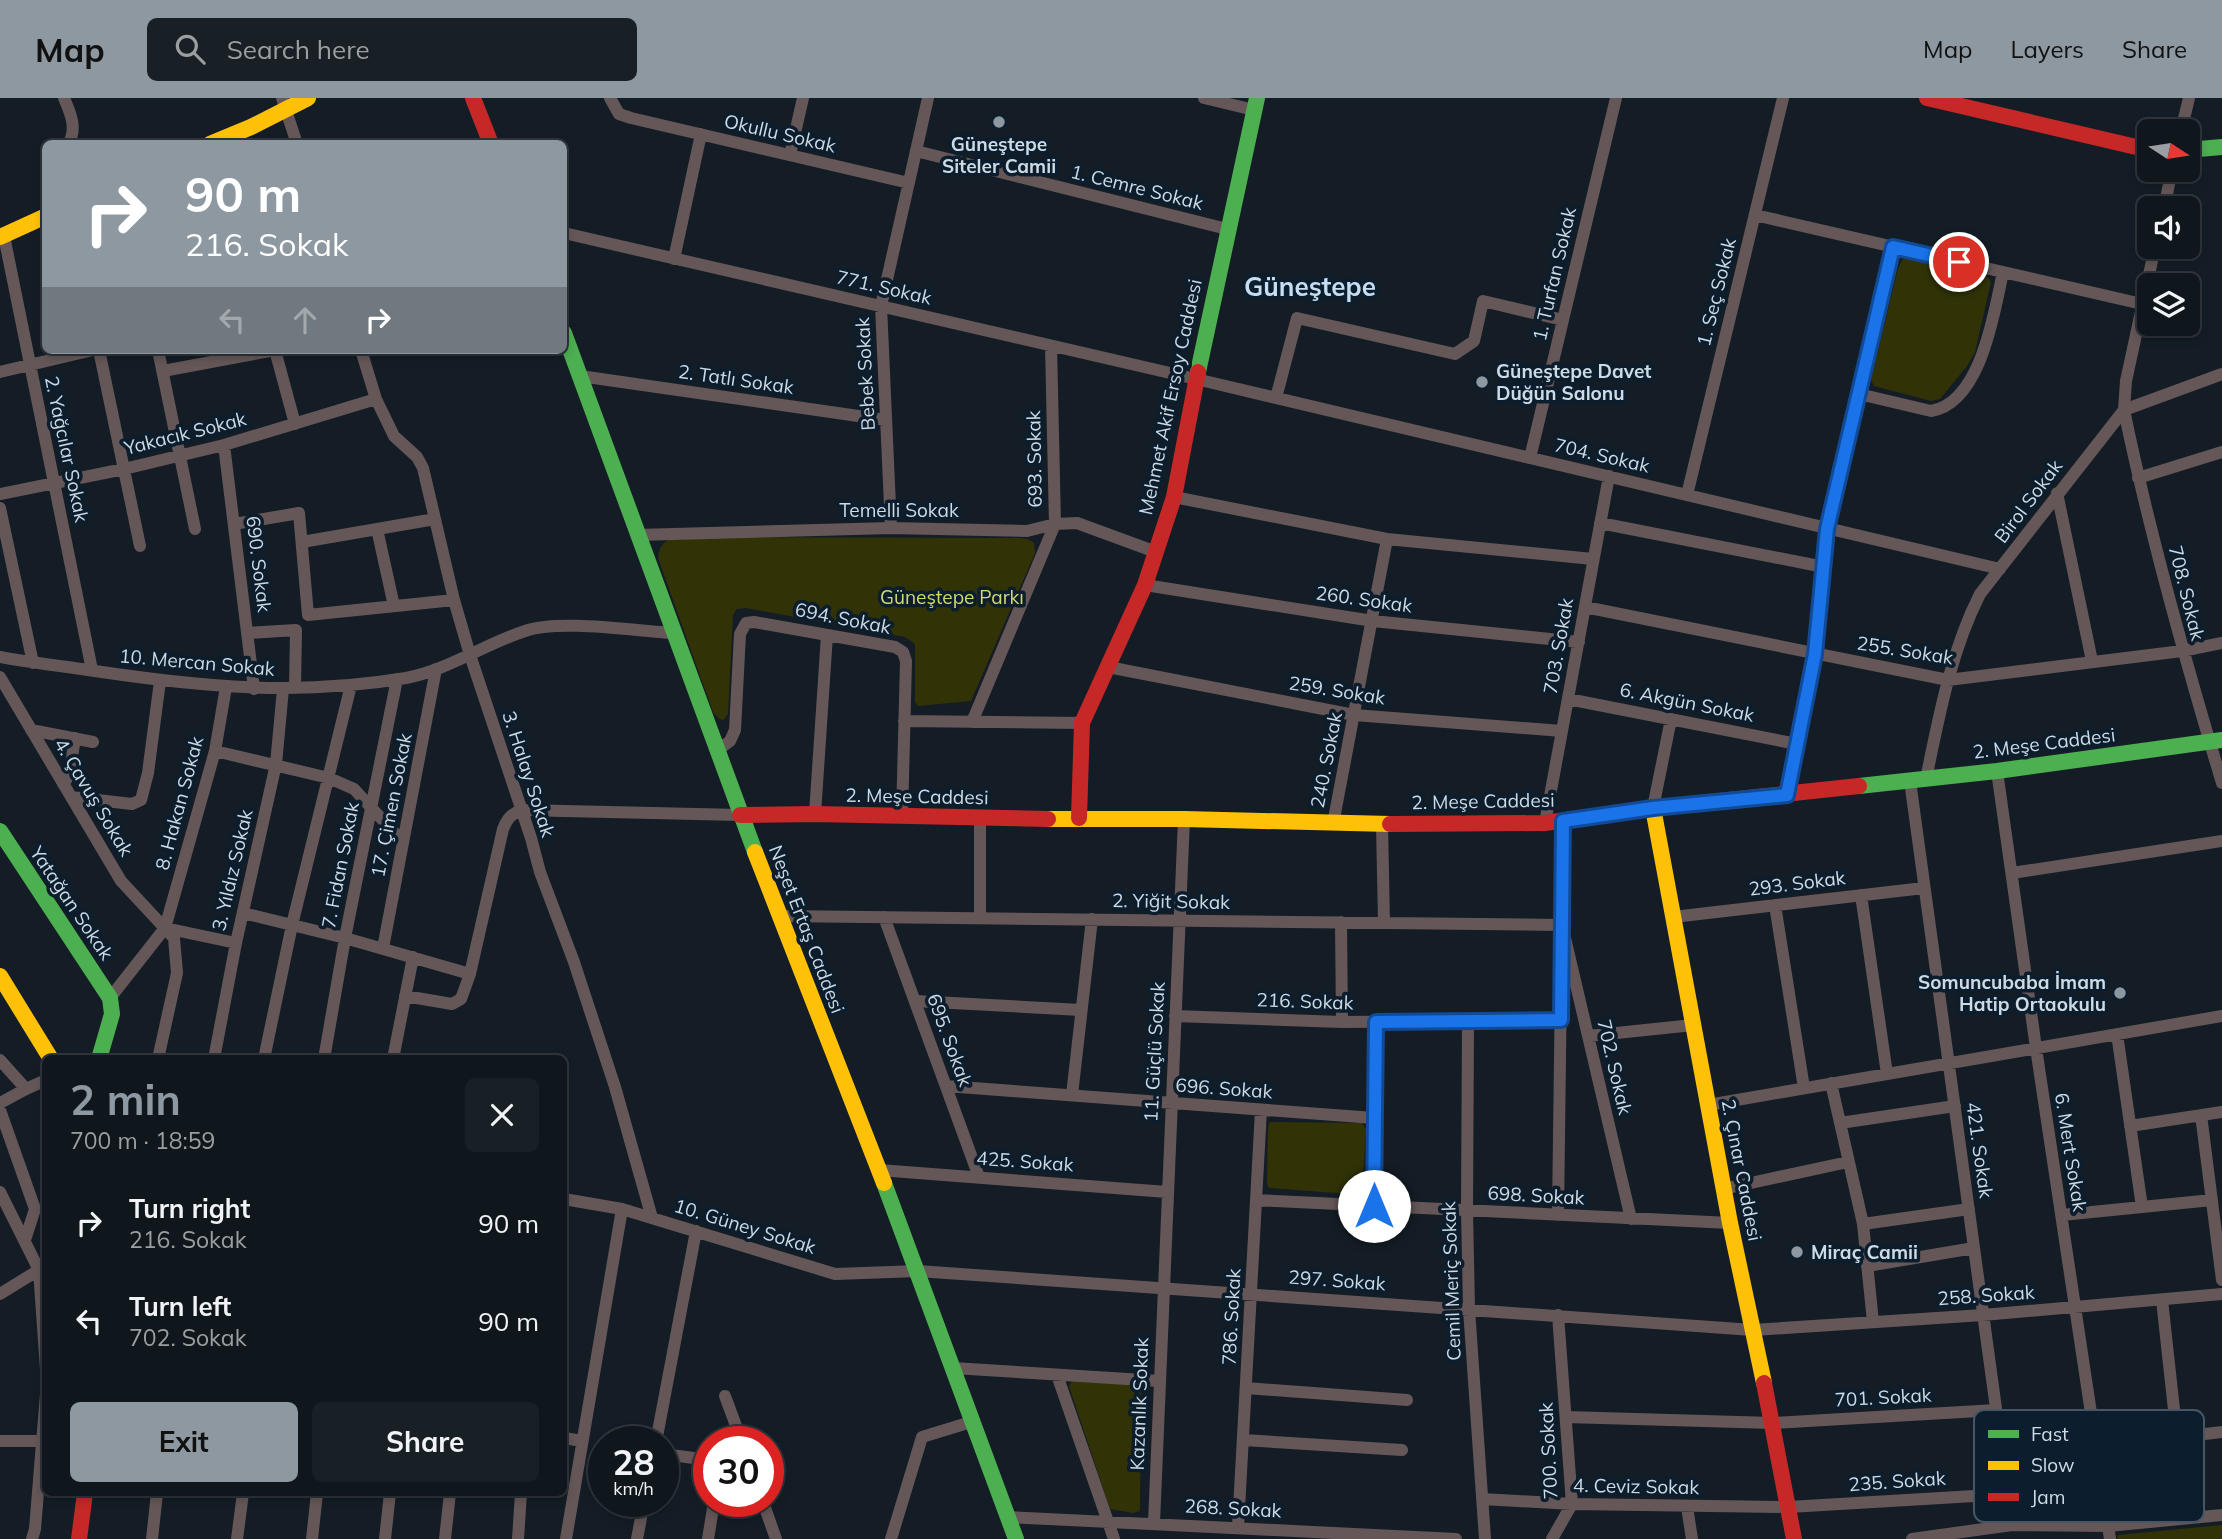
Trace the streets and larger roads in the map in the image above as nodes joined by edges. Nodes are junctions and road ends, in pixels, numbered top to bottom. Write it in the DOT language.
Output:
graph roads {
  1 [pos="64,98"];
  2 [pos="308,98"];
  3 [pos="473,98"];
  4 [pos="610,98"];
  5 [pos="803,98"];
  6 [pos="928,98"];
  7 [pos="1204,98"];
  8 [pos="1616,98"];
  9 [pos="1783,98"];
  10 [pos="1927,98"];
  11 [pos="2189,98"];
  12 [pos="284,104"];
  13 [pos="1256,104"];
  14 [pos="2184,119"];
  15 [pos="702,134"];
  16 [pos="71,140"];
  17 [pos="217,140"];
  18 [pos="296,140"];
  19 [pos="489,140"];
  20 [pos="2137,147"];
  21 [pos="2222,147"];
  22 [pos="2200,149"];
  23 [pos="916,151"];
  24 [pos="790,155"];
  25 [pos="909,183"];
  26 [pos="1755,215"];
  27 [pos="42,218"];
  28 [pos="1227,229"];
  29 [pos="567,234"];
  30 [pos="2,236"];
  31 [pos="1893,247"];
  32 [pos="674,258"];
  33 [pos="2003,272"];
  34 [pos="2137,303"];
  35 [pos="881,306"];
  36 [pos="1563,320"];
  37 [pos="2137,328"];
  38 [pos="567,341"];
  39 [pos="1051,346"];
  40 [pos="76,354"];
  41 [pos="100,354"];
  42 [pos="159,354"];
  43 [pos="254,354"];
  44 [pos="276,354"];
  45 [pos="362,354"];
  46 [pos="30,365"];
  47 [pos="163,371"];
  48 [pos="0,372"];
  49 [pos="2222,374"];
  50 [pos="580,376"];
  51 [pos="1196,379"];
  52 [pos="1859,394"];
  53 [pos="1276,398"];
  54 [pos="376,399"];
  55 [pos="2124,410"];
  56 [pos="886,420"];
  57 [pos="295,424"];
  58 [pos="224,445"];
  59 [pos="2222,452"];
  60 [pos="181,455"];
  61 [pos="1530,458"];
  62 [pos="124,469"];
  63 [pos="1609,476"];
  64 [pos="2138,478"];
  65 [pos="54,483"];
  66 [pos="0,494"];
  67 [pos="2057,494"];
  68 [pos="1686,495"];
  69 [pos="1174,497"];
  70 [pos="0,508"];
  71 [pos="435,519"];
  72 [pos="1600,523"];
  73 [pos="234,524"];
  74 [pos="1055,524"];
  75 [pos="891,528"];
  76 [pos="195,529"];
  77 [pos="377,529"];
  78 [pos="1827,529"];
  79 [pos="637,535"];
  80 [pos="1387,539"];
  81 [pos="302,542"];
  82 [pos="139,546"];
  83 [pos="1156,552"];
  84 [pos="5,558"];
  85 [pos="1593,559"];
  86 [pos="1824,567"];
  87 [pos="2000,569"];
  88 [pos="1145,585"];
  89 [pos="454,600"];
  90 [pos="394,606"];
  91 [pos="1585,607"];
  92 [pos="1373,621"];
  93 [pos="248,633"];
  94 [pos="673,633"];
  95 [pos="827,635"];
  96 [pos="1579,642"];
  97 [pos="2222,643"];
  98 [pos="2182,651"];
  99 [pos="1815,654"];
  100 [pos="470,655"];
  101 [pos="0,657"];
  102 [pos="2092,661"];
  103 [pos="33,663"];
  104 [pos="1108,667"];
  105 [pos="436,668"];
  106 [pos="92,670"];
  107 [pos="0,677"];
  108 [pos="397,679"];
  109 [pos="1948,680"];
  110 [pos="160,681"];
  111 [pos="352,685"];
  112 [pos="226,687"];
  113 [pos="254,689"];
  114 [pos="289,689"];
  115 [pos="1569,698"];
  116 [pos="1354,715"];
  117 [pos="1671,719"];
  118 [pos="904,721"];
  119 [pos="972,722"];
  120 [pos="1082,723"];
  121 [pos="32,730"];
  122 [pos="1562,731"];
  123 [pos="75,738"];
  124 [pos="2216,741"];
  125 [pos="93,742"];
  126 [pos="1797,744"];
  127 [pos="718,750"];
  128 [pos="215,751"];
  129 [pos="276,764"];
  130 [pos="1997,771"];
  131 [pos="329,778"];
  132 [pos="1918,780"];
  133 [pos="2222,783"];
  134 [pos="63,784"];
  135 [pos="1787,795"];
  136 [pos="71,797"];
  137 [pos="371,807"];
  138 [pos="1653,808"];
  139 [pos="521,810"];
  140 [pos="815,814"];
  141 [pos="740,815"];
  142 [pos="902,817"];
  143 [pos="1079,818"];
  144 [pos="980,819"];
  145 [pos="1184,819"];
  146 [pos="1563,821"];
  147 [pos="1545,823"];
  148 [pos="1333,824"];
  149 [pos="1382,824"];
  150 [pos="0,831"];
  151 [pos="2222,841"];
  152 [pos="403,842"];
  153 [pos="2012,873"];
  154 [pos="1924,888"];
  155 [pos="1861,895"];
  156 [pos="1775,905"];
  157 [pos="243,913"];
  158 [pos="779,916"];
  159 [pos="884,917"];
  160 [pos="1673,917"];
  161 [pos="980,918"];
  162 [pos="1092,919"];
  163 [pos="1180,920"];
  164 [pos="1341,922"];
  165 [pos="1384,923"];
  166 [pos="292,925"];
  167 [pos="1562,925"];
  168 [pos="165,928"];
  169 [pos="345,938"];
  170 [pos="236,943"];
  171 [pos="383,948"];
  172 [pos="412,957"];
  173 [pos="470,974"];
  174 [pos="0,976"];
  175 [pos="405,996"];
  176 [pos="110,998"];
  177 [pos="915,1000"];
  178 [pos="1081,1010"];
  179 [pos="1175,1016"];
  180 [pos="2222,1016"];
  181 [pos="1561,1020"];
  182 [pos="1468,1021"];
  183 [pos="1342,1022"];
  184 [pos="1376,1022"];
  185 [pos="1693,1025"];
  186 [pos="2116,1034"];
  187 [pos="1588,1036"];
  188 [pos="2036,1048"];
  189 [pos="49,1055"];
  190 [pos="100,1055"];
  191 [pos="159,1055"];
  192 [pos="215,1055"];
  193 [pos="265,1055"];
  194 [pos="325,1055"];
  195 [pos="394,1055"];
  196 [pos="1,1062"];
  197 [pos="1949,1063"];
  198 [pos="1887,1074"];
  199 [pos="42,1082"];
  200 [pos="1831,1083"];
  201 [pos="946,1086"];
  202 [pos="1804,1088"];
  203 [pos="26,1089"];
  204 [pos="1072,1095"];
  205 [pos="0,1102"];
  206 [pos="1171,1103"];
  207 [pos="1708,1105"];
  208 [pos="1955,1106"];
  209 [pos="0,1110"];
  210 [pos="1261,1110"];
  211 [pos="2222,1112"];
  212 [pos="2201,1115"];
  213 [pos="1374,1118"];
  214 [pos="1840,1123"];
  215 [pos="2130,1126"];
  216 [pos="1848,1162"];
  217 [pos="879,1171"];
  218 [pos="979,1177"];
  219 [pos="1723,1189"];
  220 [pos="1167,1192"];
  221 [pos="1,1199"];
  222 [pos="567,1200"];
  223 [pos="1256,1200"];
  224 [pos="2212,1200"];
  225 [pos="1374,1206"];
  226 [pos="2142,1207"];
  227 [pos="622,1209"];
  228 [pos="1969,1209"];
  229 [pos="1467,1210"];
  230 [pos="1558,1215"];
  231 [pos="2062,1215"];
  232 [pos="652,1218"];
  233 [pos="1631,1219"];
  234 [pos="1730,1223"];
  235 [pos="1863,1224"];
  236 [pos="696,1231"];
  237 [pos="26,1240"];
  238 [pos="1974,1248"];
  239 [pos="1867,1266"];
  240 [pos="39,1270"];
  241 [pos="918,1271"];
  242 [pos="2222,1280"];
  243 [pos="1163,1287"];
  244 [pos="1251,1293"];
  245 [pos="0,1294"];
  246 [pos="2222,1294"];
  247 [pos="2162,1300"];
  248 [pos="2076,1308"];
  249 [pos="1469,1309"];
  250 [pos="42,1312"];
  251 [pos="1558,1315"];
  252 [pos="1983,1315"];
  253 [pos="1873,1322"];
  254 [pos="1753,1330"];
  255 [pos="953,1368"];
  256 [pos="1057,1375"];
  257 [pos="1158,1381"];
  258 [pos="1247,1388"];
  259 [pos="725,1396"];
  260 [pos="1407,1399"];
  261 [pos="1996,1410"];
  262 [pos="2091,1410"];
  263 [pos="2174,1410"];
  264 [pos="1974,1411"];
  265 [pos="1566,1417"];
  266 [pos="971,1422"];
  267 [pos="1773,1423"];
  268 [pos="659,1426"];
  269 [pos="736,1426"];
  270 [pos="2222,1432"];
  271 [pos="2204,1434"];
  272 [pos="567,1438"];
  273 [pos="1244,1440"];
  274 [pos="0,1441"];
  275 [pos="42,1441"];
  276 [pos="582,1441"];
  277 [pos="1402,1450"];
  278 [pos="42,1461"];
  279 [pos="85,1496"];
  280 [pos="157,1496"];
  281 [pos="243,1496"];
  282 [pos="317,1496"];
  283 [pos="390,1496"];
  284 [pos="450,1496"];
  285 [pos="521,1496"];
  286 [pos="1974,1496"];
  287 [pos="1482,1499"];
  288 [pos="1572,1504"];
  289 [pos="1687,1507"];
  290 [pos="1789,1507"];
  291 [pos="2222,1515"];
  292 [pos="641,1517"];
  293 [pos="712,1517"];
  294 [pos="768,1517"];
  295 [pos="1008,1517"];
  296 [pos="2204,1518"];
  297 [pos="1108,1521"];
  298 [pos="2012,1522"];
  299 [pos="2175,1522"];
  300 [pos="1154,1523"];
  301 [pos="2012,1525"];
  302 [pos="1238,1527"];
  303 [pos="2109,1532"];
  304 [pos="1315,1535"];
  305 [pos="32,1539"];
  306 [pos="79,1539"];
  307 [pos="152,1539"];
  308 [pos="237,1539"];
  309 [pos="312,1539"];
  310 [pos="385,1539"];
  311 [pos="445,1539"];
  312 [pos="518,1539"];
  313 [pos="566,1539"];
  314 [pos="637,1539"];
  315 [pos="708,1539"];
  316 [pos="776,1539"];
  317 [pos="891,1539"];
  318 [pos="1016,1539"];
  319 [pos="1114,1539"];
  320 [pos="1456,1539"];
  321 [pos="1485,1539"];
  322 [pos="1552,1539"];
  323 [pos="1692,1539"];
  324 [pos="1794,1539"];
  325 [pos="1912,1539"];
  1 -- 16 [label="street"];
  2 -- 12 [label="street"];
  3 -- 19 [label="street"];
  4 -- 15 [label="street, Okullu Sokak"];
  5 -- 24 [label="street"];
  6 -- 23 [label="street, Bebek Sokak"];
  7 -- 13 [label="street"];
  8 -- 36 [label="street, 1. Turfan Sokak"];
  9 -- 26 [label="street, 1. Seç Sokak"];
  10 -- 20 [label="street"];
  11 -- 14 [label="street"];
  12 -- 17 [label="street"];
  12 -- 18 [label="street"];
  13 -- 28 [label="street, Mehmet Akif Ersoy Caddesi"];
  15 -- 24 [label="street, Okullu Sokak"];
  15 -- 32 [label="street"];
  21 -- 22 [label="street"];
  23 -- 25 [label="street, Bebek Sokak"];
  23 -- 28 [label="street, 1. Cemre Sokak"];
  24 -- 25 [label="street, Okullu Sokak"];
  25 -- 35 [label="street, Bebek Sokak"];
  26 -- 31 [label="street"];
  26 -- 68 [label="street, 1. Seç Sokak"];
  27 -- 30 [label="street"];
  28 -- 51 [label="street, Mehmet Akif Ersoy Caddesi"];
  29 -- 32 [label="street, 771. Sokak"];
  30 -- 46 [label="street, 2. Yağcılar Sokak"];
  31 -- 33 [label="street"];
  31 -- 52 [label="street"];
  32 -- 35 [label="street, 771. Sokak"];
  33 -- 34 [label="street"];
  33 -- 52 [label="street"];
  35 -- 39 [label="street, 771. Sokak"];
  35 -- 56 [label="street, Bebek Sokak"];
  36 -- 53 [label="street"];
  36 -- 61 [label="street, 1. Turfan Sokak"];
  37 -- 55 [label="street"];
  38 -- 50 [label="street, Neşet Ertaş Caddesi"];
  39 -- 51 [label="street, 771. Sokak"];
  39 -- 74 [label="street, 693. Sokak"];
  40 -- 46 [label="street"];
  41 -- 62 [label="street"];
  42 -- 47 [label="street"];
  43 -- 47 [label="street"];
  44 -- 57 [label="street"];
  45 -- 54 [label="street, 3. Halay Sokak"];
  46 -- 48 [label="street"];
  46 -- 65 [label="street, 2. Yağcılar Sokak"];
  47 -- 60 [label="street"];
  49 -- 55 [label="street"];
  50 -- 56 [label="street, 2. Tatlı Sokak"];
  50 -- 79 [label="street, Neşet Ertaş Caddesi"];
  51 -- 53 [label="street, 704. Sokak"];
  51 -- 69 [label="street, Mehmet Akif Ersoy Caddesi"];
  52 -- 78 [label="street"];
  53 -- 61 [label="street, 704. Sokak"];
  54 -- 57 [label="street, Yakacık Sokak"];
  54 -- 71 [label="street, 3. Halay Sokak"];
  55 -- 64 [label="street, 708. Sokak"];
  55 -- 67 [label="street, Birol Sokak"];
  56 -- 75 [label="street, Bebek Sokak"];
  57 -- 58 [label="street, Yakacık Sokak"];
  58 -- 60 [label="street, Yakacık Sokak"];
  58 -- 73 [label="street, 690. Sokak"];
  59 -- 64 [label="street"];
  60 -- 62 [label="street, Yakacık Sokak"];
  60 -- 76 [label="street"];
  61 -- 63 [label="street, 704. Sokak"];
  62 -- 65 [label="street, Yakacık Sokak"];
  62 -- 82 [label="street"];
  63 -- 68 [label="street, 704. Sokak"];
  63 -- 72 [label="street, 703. Sokak"];
  64 -- 98 [label="street, 708. Sokak"];
  65 -- 66 [label="street, Yakacık Sokak"];
  65 -- 106 [label="street, 2. Yağcılar Sokak"];
  67 -- 87 [label="street, Birol Sokak"];
  67 -- 102 [label="street"];
  68 -- 78 [label="street, 704. Sokak"];
  69 -- 80 [label="street"];
  69 -- 83 [label="street, Mehmet Akif Ersoy Caddesi"];
  70 -- 84 [label="street"];
  71 -- 77 [label="street"];
  71 -- 89 [label="street, 3. Halay Sokak"];
  72 -- 85 [label="street, 703. Sokak"];
  72 -- 86 [label="street"];
  73 -- 81 [label="street"];
  73 -- 93 [label="street, 690. Sokak"];
  74 -- 75 [label="street, Temelli Sokak"];
  74 -- 83 [label="street, Temelli Sokak"];
  74 -- 119 [label="street, 693. Sokak"];
  75 -- 79 [label="street, Temelli Sokak"];
  77 -- 81 [label="street"];
  77 -- 90 [label="street"];
  78 -- 86 [label="street"];
  78 -- 87 [label="street, 704. Sokak"];
  79 -- 94 [label="street, Neşet Ertaş Caddesi"];
  80 -- 85 [label="street"];
  80 -- 92 [label="street, 240. Sokak"];
  81 -- 90 [label="street"];
  83 -- 88 [label="street, Mehmet Akif Ersoy Caddesi"];
  84 -- 103 [label="street"];
  85 -- 91 [label="street, 703. Sokak"];
  86 -- 99 [label="street"];
  87 -- 109 [label="street, Birol Sokak"];
  88 -- 92 [label="street, 260. Sokak"];
  88 -- 104 [label="street, Mehmet Akif Ersoy Caddesi"];
  89 -- 90 [label="street"];
  89 -- 100 [label="street, 3. Halay Sokak"];
  91 -- 96 [label="street, 703. Sokak"];
  91 -- 99 [label="street, 255. Sokak"];
  92 -- 96 [label="street, 260. Sokak"];
  92 -- 116 [label="street, 240. Sokak"];
  93 -- 113 [label="street, 690. Sokak"];
  93 -- 114 [label="street, 3. Yıldız Sokak"];
  94 -- 100 [label="street, 10. Mercan Sokak"];
  94 -- 127 [label="street, Neşet Ertaş Caddesi"];
  95 -- 118 [label="street, 694. Sokak"];
  95 -- 127 [label="street, 694. Sokak"];
  95 -- 140 [label="street"];
  96 -- 115 [label="street, 703. Sokak"];
  97 -- 98 [label="street, 255. Sokak"];
  98 -- 102 [label="street, 255. Sokak"];
  98 -- 124 [label="street, 708. Sokak"];
  99 -- 109 [label="street, 255. Sokak"];
  99 -- 126 [label="street"];
  100 -- 105 [label="street, 10. Mercan Sokak"];
  100 -- 139 [label="street, 3. Halay Sokak"];
  101 -- 103 [label="street, 10. Mercan Sokak"];
  102 -- 109 [label="street, 255. Sokak"];
  103 -- 106 [label="street, 10. Mercan Sokak"];
  104 -- 116 [label="street, 259. Sokak"];
  104 -- 120 [label="street, Mehmet Akif Ersoy Caddesi"];
  105 -- 108 [label="street, 10. Mercan Sokak"];
  105 -- 152 [label="street, 17. Çimen Sokak"];
  106 -- 110 [label="street, 10. Mercan Sokak"];
  107 -- 121 [label="street, 4. Çavuş Sokak"];
  108 -- 111 [label="street, 10. Mercan Sokak"];
  108 -- 137 [label="street, 7. Fidan Sokak"];
  109 -- 132 [label="street, Birol Sokak"];
  110 -- 112 [label="street, 10. Mercan Sokak"];
  110 -- 136 [label="street"];
  111 -- 114 [label="street, 10. Mercan Sokak"];
  111 -- 131 [label="street"];
  112 -- 113 [label="street, 10. Mercan Sokak"];
  112 -- 128 [label="street, 8. Hakan Sokak"];
  113 -- 114 [label="street, 10. Mercan Sokak"];
  114 -- 129 [label="street, 3. Yıldız Sokak"];
  115 -- 117 [label="street, 6. Akgün Sokak"];
  115 -- 122 [label="street, 703. Sokak"];
  116 -- 122 [label="street, 259. Sokak"];
  116 -- 148 [label="street, 240. Sokak"];
  117 -- 126 [label="street, 6. Akgün Sokak"];
  117 -- 138 [label="street"];
  118 -- 119 [label="street"];
  118 -- 142 [label="street, 694. Sokak"];
  119 -- 120 [label="street"];
  120 -- 143 [label="street, Mehmet Akif Ersoy Caddesi"];
  121 -- 123 [label="street"];
  121 -- 134 [label="street, 4. Çavuş Sokak"];
  122 -- 147 [label="street, 703. Sokak"];
  123 -- 125 [label="street"];
  123 -- 134 [label="street"];
  124 -- 130 [label="street, 2. Meşe Caddesi"];
  124 -- 133 [label="street, 708. Sokak"];
  126 -- 135 [label="street"];
  127 -- 141 [label="street, Neşet Ertaş Caddesi"];
  128 -- 129 [label="street"];
  128 -- 168 [label="street, 8. Hakan Sokak"];
  129 -- 131 [label="street"];
  129 -- 157 [label="street, 3. Yıldız Sokak"];
  130 -- 132 [label="street, 2. Meşe Caddesi"];
  130 -- 153 [label="street, 6. Mert Sokak"];
  131 -- 137 [label="street"];
  131 -- 166 [label="street"];
  132 -- 135 [label="street, 2. Meşe Caddesi"];
  132 -- 154 [label="street, 421. Sokak"];
  134 -- 136 [label="street, 4. Çavuş Sokak"];
  135 -- 138 [label="street, 2. Meşe Caddesi"];
  136 -- 168 [label="street, 4. Çavuş Sokak"];
  137 -- 152 [label="street"];
  137 -- 169 [label="street, 7. Fidan Sokak"];
  138 -- 146 [label="street, 2. Meşe Caddesi"];
  138 -- 160 [label="street, 2. Çınar Caddesi"];
  139 -- 141 [label="street"];
  139 -- 173 [label="street"];
  139 -- 232 [label="street, 3. Halay Sokak"];
  140 -- 141 [label="street, 2. Meşe Caddesi"];
  140 -- 142 [label="street, 2. Meşe Caddesi"];
  141 -- 158 [label="street, Neşet Ertaş Caddesi"];
  142 -- 144 [label="street, 2. Meşe Caddesi"];
  143 -- 144 [label="street, 2. Meşe Caddesi"];
  143 -- 145 [label="street, 2. Meşe Caddesi"];
  144 -- 161 [label="street"];
  145 -- 148 [label="street, 2. Meşe Caddesi"];
  145 -- 163 [label="street, 11. Güçlü Sokak"];
  146 -- 147 [label="street, 2. Meşe Caddesi"];
  146 -- 167 [label="street, 702. Sokak"];
  147 -- 149 [label="street, 2. Meşe Caddesi"];
  148 -- 149 [label="street, 2. Meşe Caddesi"];
  149 -- 165 [label="street"];
  150 -- 176 [label="street, Yatağan Sokak"];
  151 -- 153 [label="street"];
  152 -- 171 [label="street, 17. Çimen Sokak"];
  153 -- 188 [label="street, 6. Mert Sokak"];
  154 -- 155 [label="street, 293. Sokak"];
  154 -- 197 [label="street, 421. Sokak"];
  155 -- 156 [label="street, 293. Sokak"];
  155 -- 198 [label="street"];
  156 -- 160 [label="street, 293. Sokak"];
  156 -- 202 [label="street"];
  157 -- 166 [label="street"];
  157 -- 170 [label="street, 3. Yıldız Sokak"];
  158 -- 159 [label="street, 2. Yiğit Sokak"];
  158 -- 217 [label="street, Neşet Ertaş Caddesi"];
  159 -- 161 [label="street, 2. Yiğit Sokak"];
  159 -- 177 [label="street, 695. Sokak"];
  160 -- 185 [label="street, 2. Çınar Caddesi"];
  161 -- 162 [label="street, 2. Yiğit Sokak"];
  162 -- 163 [label="street, 2. Yiğit Sokak"];
  162 -- 178 [label="street"];
  163 -- 164 [label="street, 2. Yiğit Sokak"];
  163 -- 179 [label="street, 11. Güçlü Sokak"];
  164 -- 165 [label="street, 2. Yiğit Sokak"];
  164 -- 183 [label="street"];
  165 -- 167 [label="street, 2. Yiğit Sokak"];
  166 -- 169 [label="street"];
  166 -- 193 [label="street"];
  167 -- 181 [label="street, 702. Sokak"];
  167 -- 187 [label="street, 702. Sokak"];
  168 -- 170 [label="street"];
  168 -- 176 [label="street"];
  168 -- 191 [label="street"];
  169 -- 171 [label="street"];
  169 -- 194 [label="street, 7. Fidan Sokak"];
  170 -- 192 [label="street, 3. Yıldız Sokak"];
  171 -- 172 [label="street"];
  172 -- 173 [label="street"];
  172 -- 175 [label="street"];
  173 -- 175 [label="street"];
  174 -- 189 [label="street"];
  175 -- 195 [label="street"];
  176 -- 190 [label="street"];
  177 -- 178 [label="street"];
  177 -- 201 [label="street, 695. Sokak"];
  178 -- 204 [label="street"];
  179 -- 183 [label="street, 216. Sokak"];
  179 -- 206 [label="street, 11. Güçlü Sokak"];
  180 -- 186 [label="street"];
  181 -- 182 [label="street, 216. Sokak"];
  181 -- 230 [label="street, 702. Sokak"];
  182 -- 184 [label="street, 216. Sokak"];
  182 -- 229 [label="street, Cemil Meriç Sokak"];
  183 -- 184 [label="street, 216. Sokak"];
  184 -- 213 [label="street"];
  185 -- 187 [label="street"];
  185 -- 207 [label="street, 2. Çınar Caddesi"];
  186 -- 188 [label="street"];
  186 -- 215 [label="street"];
  187 -- 233 [label="street, 702. Sokak"];
  188 -- 197 [label="street"];
  188 -- 231 [label="street, 6. Mert Sokak"];
  196 -- 203 [label="street"];
  197 -- 198 [label="street"];
  197 -- 208 [label="street, 421. Sokak"];
  198 -- 200 [label="street"];
  199 -- 203 [label="street"];
  200 -- 202 [label="street"];
  200 -- 214 [label="street"];
  201 -- 204 [label="street, 696. Sokak"];
  201 -- 218 [label="street, 695. Sokak"];
  202 -- 207 [label="street"];
  203 -- 205 [label="street"];
  204 -- 206 [label="street, 696. Sokak"];
  206 -- 210 [label="street, 696. Sokak"];
  206 -- 220 [label="street, 11. Güçlü Sokak"];
  207 -- 219 [label="street, 2. Çınar Caddesi"];
  208 -- 214 [label="street"];
  208 -- 228 [label="street, 421. Sokak"];
  209 -- 237 [label="street"];
  210 -- 213 [label="street, 696. Sokak"];
  210 -- 223 [label="street, 786. Sokak"];
  211 -- 212 [label="street"];
  212 -- 215 [label="street"];
  212 -- 224 [label="street"];
  213 -- 225 [label="street"];
  214 -- 216 [label="street"];
  215 -- 226 [label="street"];
  216 -- 219 [label="street"];
  216 -- 235 [label="street"];
  217 -- 218 [label="street, 425. Sokak"];
  217 -- 241 [label="street, Neşet Ertaş Caddesi"];
  218 -- 220 [label="street, 425. Sokak"];
  219 -- 234 [label="street, 2. Çınar Caddesi"];
  220 -- 243 [label="street, 11. Güçlü Sokak"];
  221 -- 237 [label="street"];
  222 -- 227 [label="street, 10. Güney Sokak"];
  223 -- 225 [label="street, 698. Sokak"];
  223 -- 244 [label="street, 786. Sokak"];
  224 -- 226 [label="street"];
  224 -- 242 [label="street"];
  225 -- 229 [label="street, 698. Sokak"];
  226 -- 231 [label="street"];
  227 -- 232 [label="street, 10. Güney Sokak"];
  227 -- 276 [label="street"];
  228 -- 235 [label="street"];
  228 -- 238 [label="street, 421. Sokak"];
  229 -- 230 [label="street, 698. Sokak"];
  229 -- 249 [label="street, Cemil Meriç Sokak"];
  230 -- 233 [label="street, 698. Sokak"];
  231 -- 248 [label="street, 6. Mert Sokak"];
  232 -- 236 [label="street, 10. Güney Sokak"];
  233 -- 234 [label="street, 698. Sokak"];
  234 -- 254 [label="street, 2. Çınar Caddesi"];
  235 -- 239 [label="street"];
  236 -- 241 [label="street, 10. Güney Sokak"];
  236 -- 268 [label="street"];
  237 -- 240 [label="street"];
  238 -- 239 [label="street"];
  238 -- 252 [label="street, 421. Sokak"];
  239 -- 253 [label="street"];
  240 -- 245 [label="street"];
  240 -- 250 [label="street"];
  241 -- 243 [label="street, 297. Sokak"];
  241 -- 255 [label="street, Neşet Ertaş Caddesi"];
  243 -- 244 [label="street, 297. Sokak"];
  243 -- 257 [label="street, Kazanlık Sokak"];
  244 -- 249 [label="street, 297. Sokak"];
  244 -- 258 [label="street, 786. Sokak"];
  246 -- 247 [label="street, 258. Sokak"];
  247 -- 248 [label="street, 258. Sokak"];
  247 -- 263 [label="street"];
  248 -- 252 [label="street, 258. Sokak"];
  248 -- 262 [label="street, 6. Mert Sokak"];
  249 -- 251 [label="street, 297. Sokak"];
  249 -- 287 [label="street, Cemil Meriç Sokak"];
  251 -- 254 [label="street, 297. Sokak"];
  251 -- 265 [label="street, 700. Sokak"];
  252 -- 253 [label="street, 258. Sokak"];
  252 -- 261 [label="street, 421. Sokak"];
  253 -- 254 [label="street, 258. Sokak"];
  254 -- 267 [label="street, 2. Çınar Caddesi"];
  255 -- 256 [label="street"];
  255 -- 266 [label="street, Neşet Ertaş Caddesi"];
  256 -- 257 [label="street"];
  256 -- 297 [label="street"];
  257 -- 300 [label="street, Kazanlık Sokak"];
  258 -- 260 [label="street"];
  258 -- 273 [label="street, 786. Sokak"];
  259 -- 269 [label="street"];
  264 -- 267 [label="street, 701. Sokak"];
  265 -- 267 [label="street, 701. Sokak"];
  265 -- 288 [label="street, 700. Sokak"];
  266 -- 295 [label="street, Neşet Ertaş Caddesi"];
  266 -- 317 [label="street"];
  267 -- 290 [label="street, 2. Çınar Caddesi"];
  270 -- 271 [label="street"];
  272 -- 276 [label="street"];
  273 -- 277 [label="street"];
  273 -- 302 [label="street, 786. Sokak"];
  274 -- 275 [label="street"];
  276 -- 313 [label="street"];
  278 -- 305 [label="street"];
  279 -- 306 [label="street"];
  280 -- 307 [label="street"];
  281 -- 308 [label="street"];
  282 -- 309 [label="street"];
  283 -- 310 [label="street"];
  284 -- 311 [label="street"];
  285 -- 312 [label="street"];
  286 -- 290 [label="street, 235. Sokak"];
  287 -- 288 [label="street, 4. Ceviz Sokak"];
  287 -- 321 [label="street, Cemil Meriç Sokak"];
  288 -- 289 [label="street, 4. Ceviz Sokak"];
  288 -- 322 [label="street, 700. Sokak"];
  289 -- 290 [label="street, 4. Ceviz Sokak"];
  289 -- 323 [label="street"];
  290 -- 324 [label="street, 2. Çınar Caddesi"];
  291 -- 296 [label="street"];
  292 -- 314 [label="street"];
  293 -- 315 [label="street"];
  294 -- 316 [label="street"];
  295 -- 297 [label="street, 268. Sokak"];
  295 -- 318 [label="street, Neşet Ertaş Caddesi"];
  297 -- 300 [label="street, 268. Sokak"];
  297 -- 319 [label="street"];
  298 -- 301 [label="street, 421. Sokak"];
  299 -- 303 [label="street"];
  300 -- 302 [label="street, 268. Sokak"];
  301 -- 303 [label="street"];
  301 -- 325 [label="street"];
  302 -- 304 [label="street, 268. Sokak"];
  304 -- 320 [label="street, 268. Sokak"];
}
